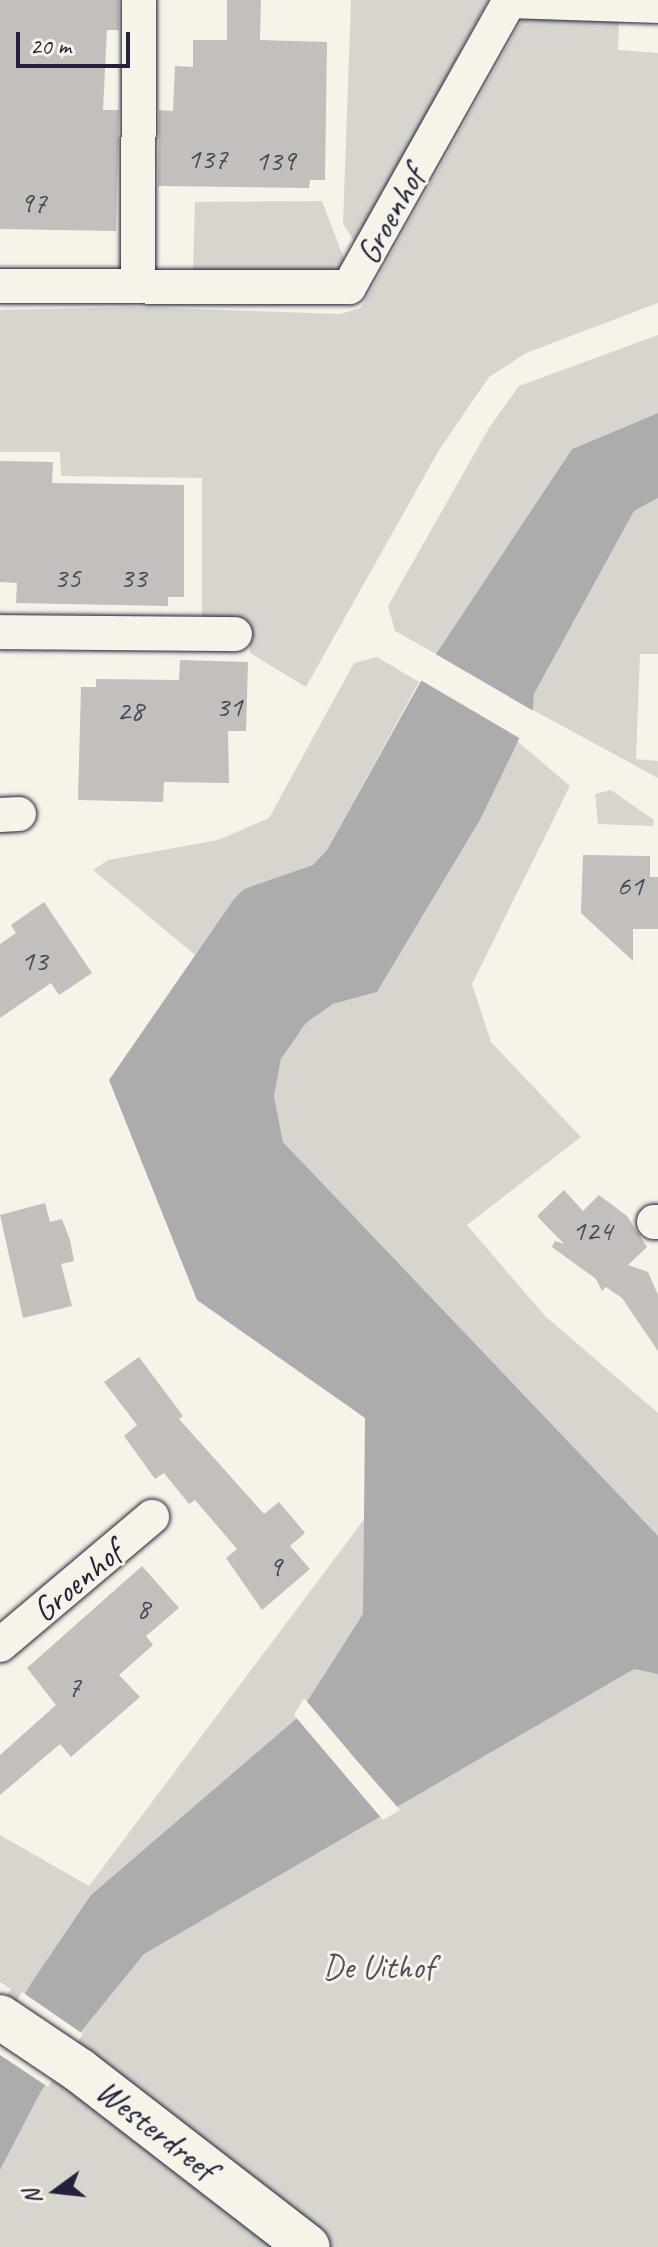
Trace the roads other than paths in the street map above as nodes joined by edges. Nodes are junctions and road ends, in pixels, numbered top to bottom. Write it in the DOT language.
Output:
graph roads {
  1 [pos="139,0"];
  2 [pos="510,0"];
  3 [pos="658,6"];
  4 [pos="138,285"];
  5 [pos="0,286"];
  6 [pos="0,632"];
  7 [pos="235,634"];
  8 [pos="152,1517"];
  9 [pos="0,1645"];
  10 [pos="0,2017"];
  11 [pos="308,2247"];
  1 -- 4 [label="street"];
  2 -- 3 [label="street, Groenhof"];
  2 -- 4 [label="street, Groenhof"];
  4 -- 5 [label="street, Groenhof"];
  6 -- 7 [label="street"];
  8 -- 9 [label="street, Groenhof"];
  10 -- 11 [label="main road, Westerdreef"];
}
